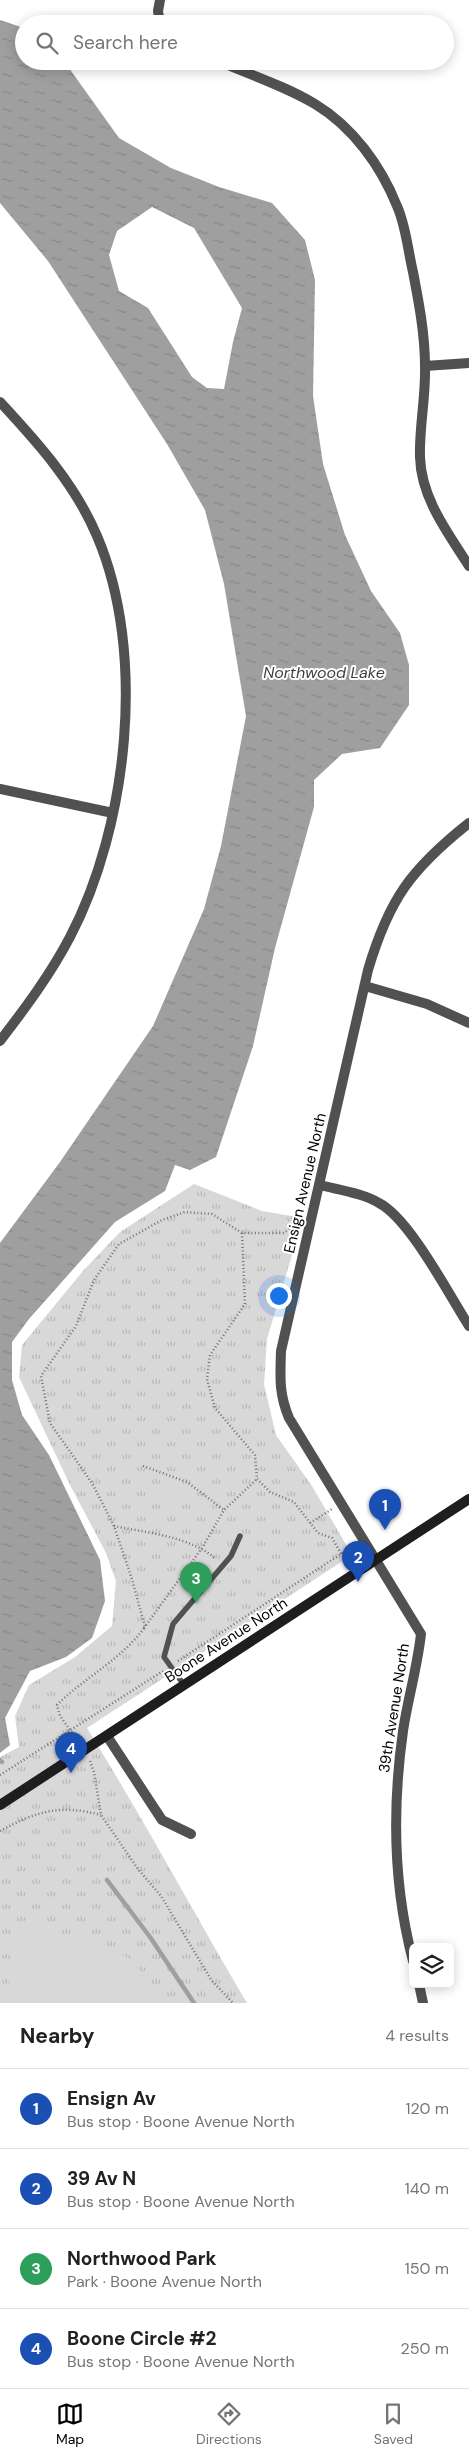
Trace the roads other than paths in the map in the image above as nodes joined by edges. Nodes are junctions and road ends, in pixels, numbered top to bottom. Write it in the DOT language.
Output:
graph roads {
  1 [pos="160,0"];
  2 [pos="159,15"];
  3 [pos="239,70"];
  4 [pos="469,363"];
  5 [pos="425,366"];
  6 [pos="0,402"];
  7 [pos="469,566"];
  8 [pos="0,789"];
  9 [pos="113,813"];
  10 [pos="469,823"];
  11 [pos="365,986"];
  12 [pos="0,1021"];
  13 [pos="469,1023"];
  14 [pos="10,1028"];
  15 [pos="0,1040"];
  16 [pos="320,1185"];
  17 [pos="469,1326"];
  18 [pos="469,1499"];
  19 [pos="240,1536"];
  20 [pos="376,1559"];
  21 [pos="184,1685"];
  22 [pos="106,1736"];
  23 [pos="0,1805"];
  24 [pos="191,1834"];
  25 [pos="409,1943"];
  26 [pos="420,1988"];
  27 [pos="423,2003"];
  1 -- 2 [label="street"];
  3 -- 5 [label="street"];
  4 -- 5 [label="street"];
  5 -- 7 [label="street"];
  6 -- 9 [label="street"];
  8 -- 9 [label="street"];
  9 -- 14 [label="street"];
  10 -- 11 [label="street, Ensign Avenue North"];
  11 -- 13 [label="street"];
  11 -- 16 [label="street, Ensign Avenue North"];
  12 -- 14 [label="street"];
  14 -- 15 [label="street"];
  16 -- 17 [label="street"];
  16 -- 20 [label="street, Ensign Avenue North"];
  18 -- 20 [label="street, Boone Avenue North"];
  19 -- 21 [label="lane"];
  20 -- 21 [label="street, Boone Avenue North"];
  20 -- 25 [label="street, 39th Avenue North"];
  21 -- 22 [label="street, Boone Avenue North"];
  22 -- 23 [label="street, Boone Avenue North"];
  22 -- 24 [label="street"];
  26 -- 27 [label="street"];
}
